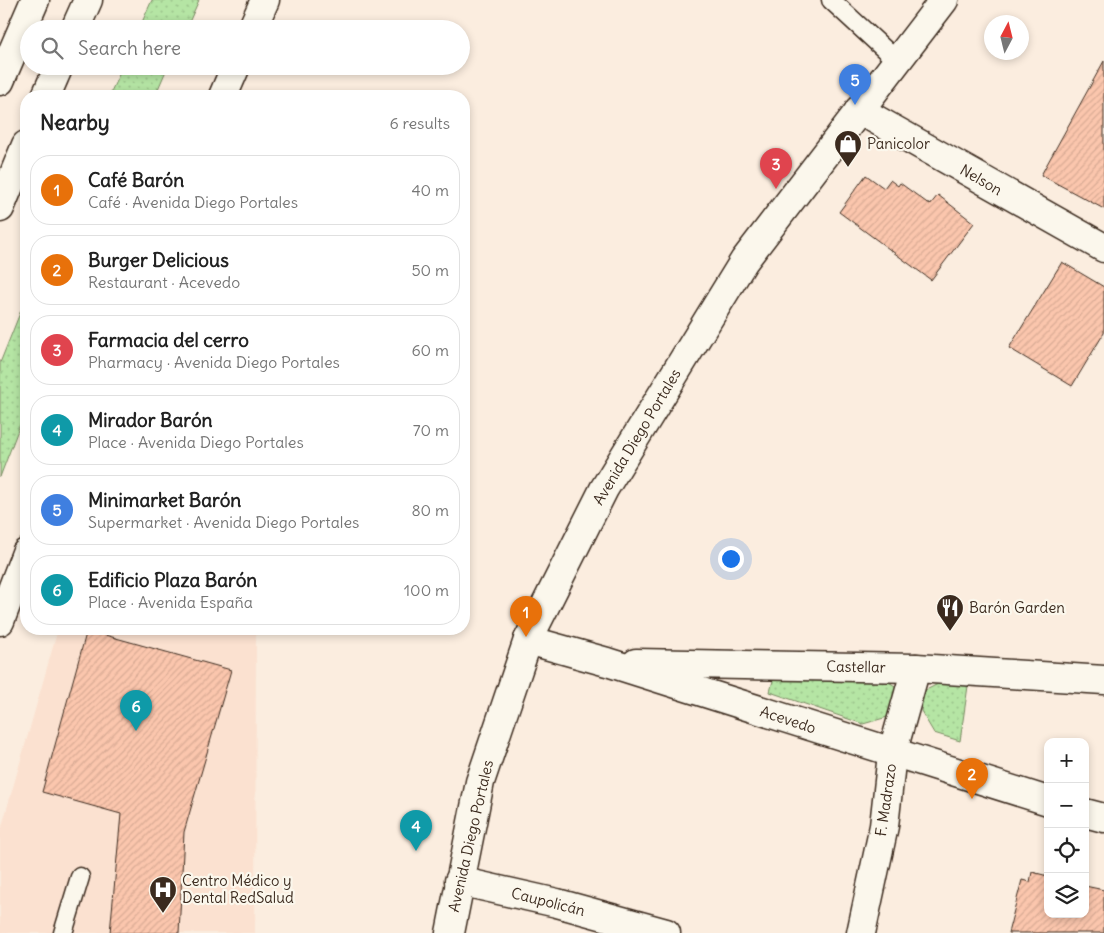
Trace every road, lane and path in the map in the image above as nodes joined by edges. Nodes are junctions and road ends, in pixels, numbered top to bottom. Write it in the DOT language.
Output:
graph roads {
  1 [pos="35,0"];
  2 [pos="88,0"];
  3 [pos="264,0"];
  4 [pos="831,0"];
  5 [pos="944,0"];
  6 [pos="26,20"];
  7 [pos="79,20"];
  8 [pos="256,20"];
  9 [pos="20,35"];
  10 [pos="896,60"];
  11 [pos="55,75"];
  12 [pos="232,75"];
  13 [pos="0,81"];
  14 [pos="49,90"];
  15 [pos="226,90"];
  16 [pos="859,110"];
  17 [pos="20,160"];
  18 [pos="0,208"];
  19 [pos="1104,248"];
  20 [pos="20,569"];
  21 [pos="0,621"];
  22 [pos="528,640"];
  23 [pos="607,662"];
  24 [pos="916,668"];
  25 [pos="1104,680"];
  26 [pos="892,754"];
  27 [pos="1044,800"];
  28 [pos="1089,813"];
  29 [pos="1104,818"];
  30 [pos="80,878"];
  31 [pos="459,881"];
  32 [pos="63,933"];
  33 [pos="450,933"];
  34 [pos="666,933"];
  35 [pos="861,933"];
  1 -- 6 [label="street"];
  2 -- 7 [label="street"];
  3 -- 8 [label="street"];
  4 -- 10 [label="lane"];
  5 -- 10 [label="street, Avenida Diego Portales"];
  9 -- 13 [label="street"];
  10 -- 16 [label="street, Avenida Diego Portales"];
  11 -- 14 [label="street"];
  12 -- 15 [label="street"];
  16 -- 19 [label="street, Nelson"];
  16 -- 22 [label="street, Avenida Diego Portales"];
  17 -- 18 [label="street"];
  20 -- 21 [label="street"];
  22 -- 23 [label="street, Acevedo"];
  22 -- 31 [label="street, Avenida Diego Portales"];
  23 -- 24 [label="street, Castellar"];
  23 -- 26 [label="street, Acevedo"];
  24 -- 25 [label="street, Castellar"];
  24 -- 26 [label="street, F. Madrazo"];
  26 -- 27 [label="street, Acevedo"];
  26 -- 35 [label="street, F. Madrazo"];
  28 -- 29 [label="street"];
  30 -- 32 [label="lane"];
  31 -- 33 [label="street, Avenida Diego Portales"];
  31 -- 34 [label="street, Caupolicán"];
}
